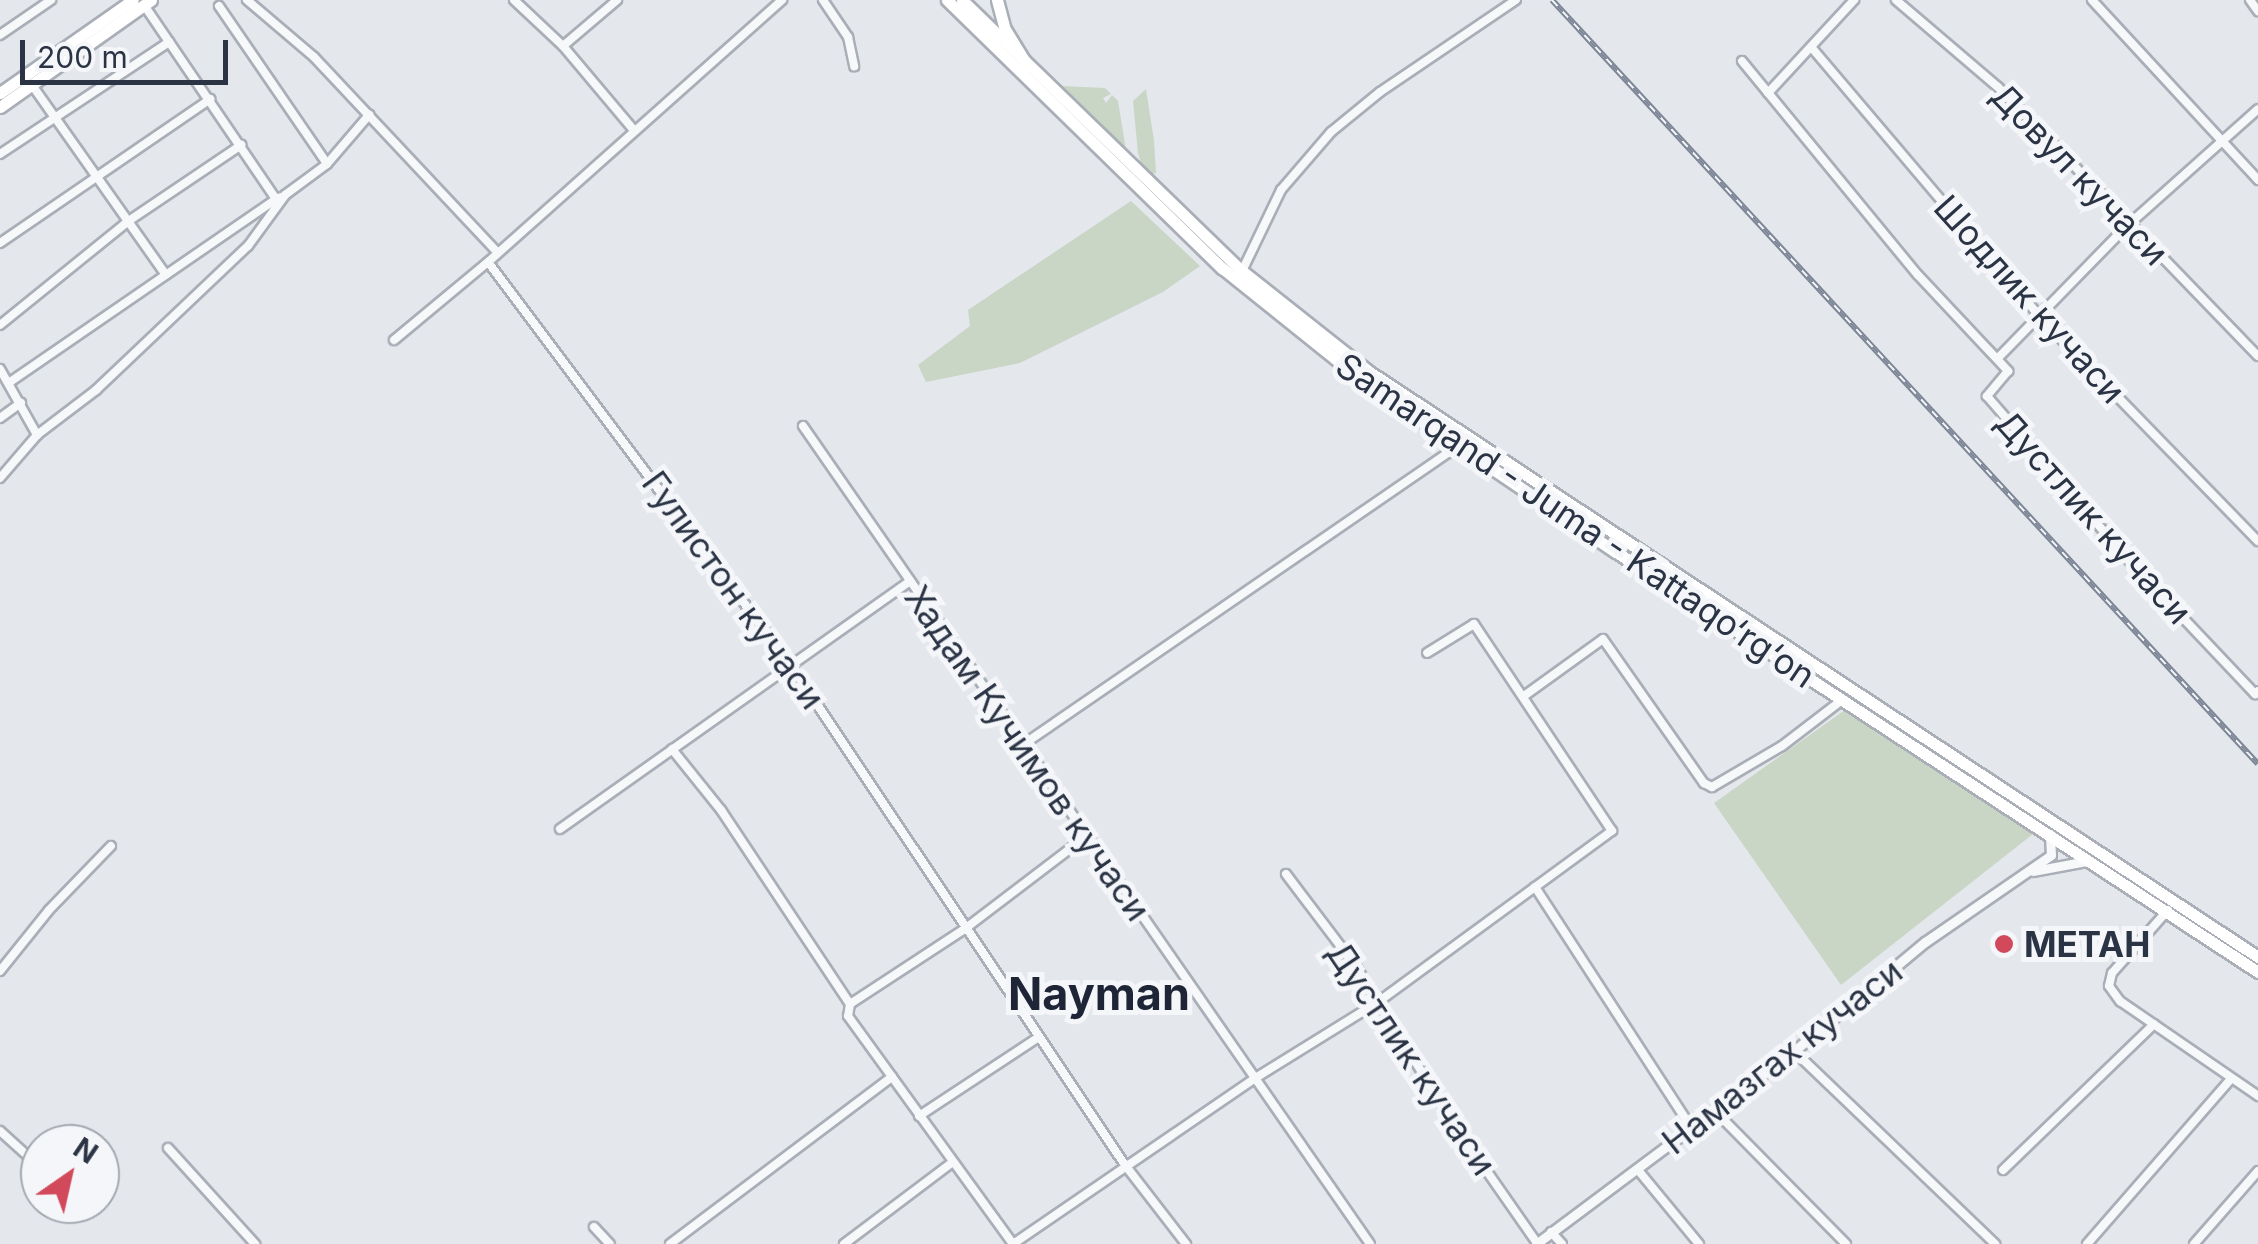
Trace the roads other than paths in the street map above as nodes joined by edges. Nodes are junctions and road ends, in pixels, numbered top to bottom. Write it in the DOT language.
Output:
graph roads {
  1 [pos="52,0"];
  2 [pos="247,0"];
  3 [pos="514,0"];
  4 [pos="618,0"];
  5 [pos="782,0"];
  6 [pos="823,0"];
  7 [pos="947,0"];
  8 [pos="962,0"];
  9 [pos="997,0"];
  10 [pos="1516,0"];
  11 [pos="1854,0"];
  12 [pos="1896,0"];
  13 [pos="2092,0"];
  14 [pos="2250,0"];
  15 [pos="143,2"];
  16 [pos="218,6"];
  17 [pos="2258,11"];
  18 [pos="0,35"];
  19 [pos="169,42"];
  20 [pos="563,46"];
  21 [pos="1812,48"];
  22 [pos="1742,60"];
  23 [pos="1026,64"];
  24 [pos="854,66"];
  25 [pos="32,85"];
  26 [pos="0,93"];
  27 [pos="1768,93"];
  28 [pos="210,99"];
  29 [pos="0,107"];
  30 [pos="2258,109"];
  31 [pos="369,115"];
  32 [pos="56,119"];
  33 [pos="633,129"];
  34 [pos="2219,142"];
  35 [pos="241,146"];
  36 [pos="0,154"];
  37 [pos="327,164"];
  38 [pos="97,176"];
  39 [pos="2258,180"];
  40 [pos="280,197"];
  41 [pos="127,222"];
  42 [pos="2128,224"];
  43 [pos="0,243"];
  44 [pos="498,252"];
  45 [pos="488,262"];
  46 [pos="1242,271"];
  47 [pos="166,275"];
  48 [pos="2039,316"];
  49 [pos="0,325"];
  50 [pos="394,340"];
  51 [pos="2258,356"];
  52 [pos="1998,358"];
  53 [pos="0,368"];
  54 [pos="10,382"];
  55 [pos="21,403"];
  56 [pos="0,418"];
  57 [pos="803,426"];
  58 [pos="37,435"];
  59 [pos="1458,446"];
  60 [pos="0,478"];
  61 [pos="1560,504"];
  62 [pos="2258,542"];
  63 [pos="910,581"];
  64 [pos="1427,653"];
  65 [pos="1791,657"];
  66 [pos="792,666"];
  67 [pos="2258,690"];
  68 [pos="1524,696"];
  69 [pos="1843,699"];
  70 [pos="1021,746"];
  71 [pos="672,749"];
  72 [pos="560,829"];
  73 [pos="2049,832"];
  74 [pos="1084,838"];
  75 [pos="112,846"];
  76 [pos="2094,861"];
  77 [pos="2030,871"];
  78 [pos="1286,874"];
  79 [pos="1534,888"];
  80 [pos="2168,910"];
  81 [pos="966,928"];
  82 [pos="2258,957"];
  83 [pos="0,972"];
  84 [pos="2258,972"];
  85 [pos="1378,1002"];
  86 [pos="850,1004"];
  87 [pos="2154,1024"];
  88 [pos="1039,1037"];
  89 [pos="1794,1051"];
  90 [pos="892,1077"];
  91 [pos="1257,1077"];
  92 [pos="2232,1078"];
  93 [pos="2258,1096"];
  94 [pos="1714,1110"];
  95 [pos="920,1116"];
  96 [pos="1691,1127"];
  97 [pos="0,1131"];
  98 [pos="168,1148"];
  99 [pos="20,1149"];
  100 [pos="954,1162"];
  101 [pos="1124,1165"];
  102 [pos="1638,1170"];
  103 [pos="2003,1170"];
  104 [pos="2258,1171"];
  105 [pos="594,1226"];
  106 [pos="1551,1232"];
  107 [pos="2093,1242"];
  108 [pos="255,1244"];
  109 [pos="610,1244"];
  110 [pos="670,1244"];
  111 [pos="844,1244"];
  112 [pos="1013,1244"];
  113 [pos="1186,1244"];
  114 [pos="1370,1244"];
  115 [pos="1537,1244"];
  116 [pos="1562,1244"];
  117 [pos="1699,1244"];
  118 [pos="1846,1244"];
  119 [pos="1995,1244"];
  120 [pos="2194,1244"];
  1 -- 18 [label="street"];
  2 -- 31 [label="street"];
  3 -- 20 [label="street"];
  4 -- 20 [label="street"];
  5 -- 33 [label="street"];
  6 -- 24 [label="street"];
  7 -- 59 [label="main road, Samarqand - Juma - Kattaqo‘rg‘on"];
  8 -- 23 [label="main road, Samarqand - Juma - Kattaqo‘rg‘on"];
  9 -- 23 [label="main road"];
  10 -- 46 [label="street"];
  11 -- 21 [label="street"];
  12 -- 42 [label="street, Довул кучаси"];
  13 -- 34 [label="street"];
  14 -- 17 [label="street"];
  15 -- 19 [label="street"];
  15 -- 25 [label="main road"];
  15 -- 26 [label="main road"];
  16 -- 37 [label="street"];
  19 -- 28 [label="street"];
  19 -- 32 [label="street"];
  20 -- 33 [label="street"];
  21 -- 27 [label="street"];
  21 -- 48 [label="street, Шодлик кучаси"];
  22 -- 27 [label="street, Дустлик кучаси"];
  23 -- 46 [label="main road, Samarqand - Juma - Kattaqo‘rg‘on"];
  25 -- 29 [label="main road"];
  25 -- 32 [label="street"];
  27 -- 52 [label="street, Дустлик кучаси"];
  28 -- 35 [label="street"];
  28 -- 38 [label="street"];
  30 -- 34 [label="street"];
  31 -- 37 [label="street"];
  31 -- 44 [label="street"];
  32 -- 36 [label="street"];
  32 -- 38 [label="street"];
  33 -- 44 [label="street"];
  34 -- 39 [label="street"];
  34 -- 42 [label="street"];
  35 -- 40 [label="street"];
  35 -- 41 [label="street"];
  37 -- 40 [label="street"];
  38 -- 41 [label="street"];
  38 -- 43 [label="street"];
  40 -- 47 [label="street"];
  40 -- 58 [label="street"];
  41 -- 47 [label="street"];
  41 -- 49 [label="street"];
  42 -- 48 [label="street"];
  42 -- 51 [label="street, Довул кучаси"];
  44 -- 45 [label="street"];
  45 -- 50 [label="street"];
  45 -- 66 [label="street, Гулистон кучаси"];
  46 -- 61 [label="main road, Samarqand - Juma - Kattaqo‘rg‘on"];
  47 -- 54 [label="street"];
  48 -- 52 [label="street"];
  48 -- 62 [label="street, Шодлик кучаси"];
  52 -- 67 [label="street, Дустлик кучаси"];
  53 -- 54 [label="street"];
  54 -- 55 [label="street"];
  55 -- 56 [label="street"];
  55 -- 58 [label="street"];
  57 -- 63 [label="street, Хадам Кучимов кучаси"];
  58 -- 60 [label="street"];
  59 -- 61 [label="main road, Samarqand - Juma - Kattaqo‘rg‘on"];
  59 -- 70 [label="street"];
  61 -- 65 [label="main road, Samarqand - Juma - Kattaqo‘rg‘on"];
  63 -- 66 [label="street"];
  63 -- 70 [label="street, Хадам Кучимов кучаси"];
  64 -- 68 [label="street"];
  65 -- 69 [label="main road, Samarqand - Juma - Kattaqo‘rg‘on"];
  65 -- 82 [label="main road, Samarqand - Juma - Kattaqo‘rg‘on"];
  66 -- 71 [label="street"];
  66 -- 81 [label="street, Гулистон кучаси"];
  68 -- 69 [label="street"];
  68 -- 79 [label="street"];
  69 -- 73 [label="main road, Samarqand - Juma - Kattaqo‘rg‘on"];
  70 -- 74 [label="street, Хадам Кучимов кучаси"];
  71 -- 72 [label="street"];
  71 -- 86 [label="street"];
  73 -- 76 [label="main road, Samarqand - Juma - Kattaqo‘rg‘on"];
  73 -- 77 [label="street"];
  74 -- 81 [label="street"];
  74 -- 91 [label="street, Хадам Кучимов кучаси"];
  75 -- 83 [label="street"];
  76 -- 77 [label="street"];
  76 -- 80 [label="main road, Samarqand - Juma - Kattaqo‘rg‘on"];
  77 -- 89 [label="street, Намазгах кучаси"];
  78 -- 85 [label="street, Дустлик кучаси"];
  79 -- 85 [label="street"];
  79 -- 96 [label="street"];
  80 -- 84 [label="main road, Samarqand - Juma - Kattaqo‘rg‘on"];
  80 -- 87 [label="street"];
  81 -- 86 [label="street"];
  81 -- 88 [label="street, Гулистон кучаси"];
  85 -- 91 [label="street"];
  85 -- 115 [label="street, Дустлик кучаси"];
  86 -- 90 [label="street"];
  87 -- 92 [label="street"];
  87 -- 103 [label="street"];
  88 -- 95 [label="street"];
  88 -- 101 [label="street, Гулистон кучаси"];
  89 -- 94 [label="street, Намазгах кучаси"];
  89 -- 119 [label="street"];
  90 -- 95 [label="street"];
  90 -- 110 [label="street"];
  91 -- 101 [label="street"];
  91 -- 114 [label="street, Хадам Кучимов кучаси"];
  92 -- 93 [label="street"];
  92 -- 107 [label="street"];
  94 -- 96 [label="street, Намазгах кучаси"];
  94 -- 118 [label="street"];
  95 -- 100 [label="street"];
  96 -- 102 [label="street, Намазгах кучаси"];
  97 -- 99 [label="street"];
  98 -- 108 [label="street"];
  100 -- 111 [label="street"];
  100 -- 112 [label="street"];
  101 -- 112 [label="street"];
  101 -- 113 [label="street, Гулистон кучаси"];
  102 -- 106 [label="street, Намазгах кучаси"];
  102 -- 117 [label="street"];
  104 -- 120 [label="street"];
  105 -- 109 [label="street"];
  106 -- 115 [label="street, Намазгах кучаси"];
  106 -- 116 [label="street"];
}
